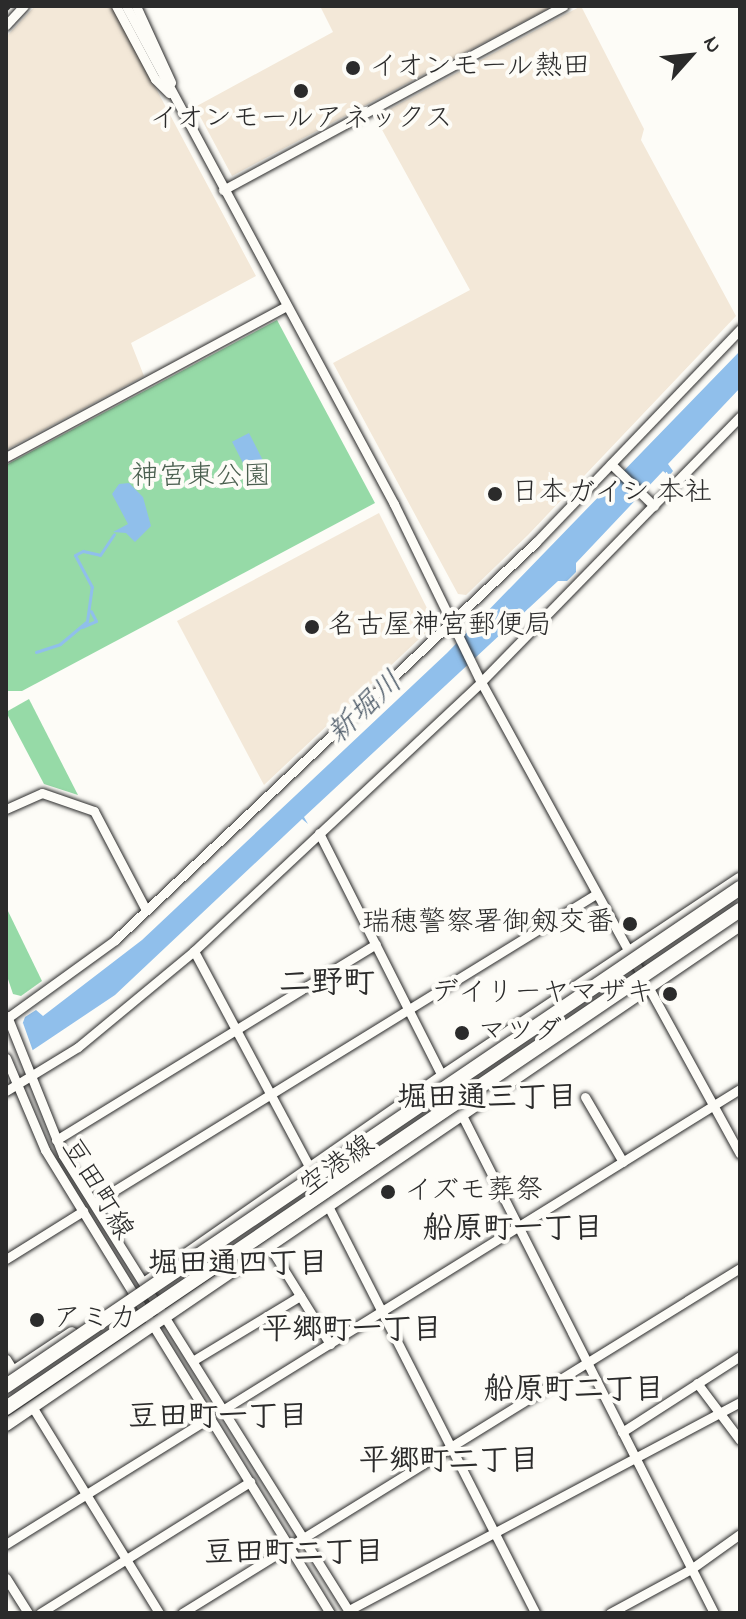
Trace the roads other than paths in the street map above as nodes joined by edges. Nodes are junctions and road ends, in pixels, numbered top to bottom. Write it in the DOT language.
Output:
graph roads {
  1 [pos="24,6"];
  2 [pos="116,6"];
  3 [pos="126,6"];
  4 [pos="136,6"];
  5 [pos="564,6"];
  6 [pos="6,25"];
  7 [pos="176,101"];
  8 [pos="223,190"];
  9 [pos="286,306"];
  10 [pos="740,329"];
  11 [pos="740,417"];
  12 [pos="6,457"];
  13 [pos="614,467"];
  14 [pos="651,503"];
  15 [pos="454,627"];
  16 [pos="478,678"];
  17 [pos="6,809"];
  18 [pos="319,833"];
  19 [pos="740,879"];
  20 [pos="740,888"];
  21 [pos="596,894"];
  22 [pos="740,901"];
  23 [pos="146,910"];
  24 [pos="740,910"];
  25 [pos="740,925"];
  26 [pos="376,944"];
  27 [pos="194,951"];
  28 [pos="627,951"];
  29 [pos="646,986"];
  30 [pos="409,1009"];
  31 [pos="7,1017"];
  32 [pos="237,1030"];
  33 [pos="6,1058"];
  34 [pos="443,1076"];
  35 [pos="29,1077"];
  36 [pos="483,1080"];
  37 [pos="11,1088"];
  38 [pos="740,1089"];
  39 [pos="271,1095"];
  40 [pos="585,1097"];
  41 [pos="712,1107"];
  42 [pos="460,1112"];
  43 [pos="56,1140"];
  44 [pos="740,1154"];
  45 [pos="623,1162"];
  46 [pos="310,1168"];
  47 [pos="94,1203"];
  48 [pos="327,1204"];
  49 [pos="83,1211"];
  50 [pos="259,1219"];
  51 [pos="518,1228"];
  52 [pos="268,1244"];
  53 [pos="6,1259"];
  54 [pos="740,1268"];
  55 [pos="146,1283"];
  56 [pos="134,1292"];
  57 [pos="300,1296"];
  58 [pos="382,1313"];
  59 [pos="167,1315"];
  60 [pos="154,1324"];
  61 [pos="330,1344"];
  62 [pos="740,1356"];
  63 [pos="6,1359"];
  64 [pos="194,1360"];
  65 [pos="587,1363"];
  66 [pos="10,1374"];
  67 [pos="697,1383"];
  68 [pos="6,1386"];
  69 [pos="6,1398"];
  70 [pos="740,1402"];
  71 [pos="6,1408"];
  72 [pos="33,1408"];
  73 [pos="224,1409"];
  74 [pos="720,1413"];
  75 [pos="211,1417"];
  76 [pos="6,1425"];
  77 [pos="622,1432"];
  78 [pos="740,1440"];
  79 [pos="450,1447"];
  80 [pos="634,1457"];
  81 [pos="250,1482"];
  82 [pos="86,1494"];
  83 [pos="493,1530"];
  84 [pos="740,1534"];
  85 [pos="304,1538"];
  86 [pos="6,1544"];
  87 [pos="290,1546"];
  88 [pos="126,1559"];
  89 [pos="691,1569"];
  90 [pos="6,1578"];
  91 [pos="350,1612"];
  92 [pos="28,1613"];
  93 [pos="40,1613"];
  94 [pos="159,1613"];
  95 [pos="182,1613"];
  96 [pos="330,1613"];
  97 [pos="535,1613"];
  98 [pos="610,1613"];
  99 [pos="714,1613"];
  1 -- 6 [label="street"];
  2 -- 7 [label="street"];
  3 -- 7 [label="street"];
  4 -- 7 [label="street"];
  5 -- 8 [label="street"];
  7 -- 8 [label="street"];
  8 -- 9 [label="street"];
  9 -- 12 [label="street"];
  9 -- 15 [label="street"];
  10 -- 13 [label="street"];
  11 -- 14 [label="street"];
  13 -- 14 [label="street"];
  13 -- 15 [label="street"];
  14 -- 16 [label="street"];
  15 -- 16 [label="street"];
  15 -- 23 [label="street"];
  16 -- 18 [label="street"];
  16 -- 21 [label="street"];
  17 -- 23 [label="street"];
  18 -- 26 [label="street"];
  18 -- 27 [label="street"];
  19 -- 28 [label="main road, 空港線"];
  20 -- 68 [label="highway, bridge"];
  21 -- 28 [label="street"];
  21 -- 30 [label="street"];
  22 -- 36 [label="highway, bridge"];
  23 -- 31 [label="street"];
  24 -- 36 [label="highway, bridge"];
  25 -- 29 [label="main road, 空港線"];
  26 -- 30 [label="street"];
  26 -- 32 [label="street"];
  27 -- 32 [label="street"];
  27 -- 35 [label="street"];
  28 -- 29 [label="street"];
  28 -- 34 [label="main road, 空港線"];
  29 -- 41 [label="street"];
  29 -- 42 [label="main road, 空港線"];
  30 -- 34 [label="street"];
  30 -- 39 [label="street"];
  31 -- 35 [label="street, 豆田町線"];
  32 -- 39 [label="street"];
  32 -- 43 [label="street"];
  33 -- 37 [label="street, 豆田町線"];
  34 -- 42 [label="street"];
  34 -- 46 [label="main road, 空港線"];
  35 -- 37 [label="street"];
  35 -- 43 [label="street, 豆田町線"];
  36 -- 71 [label="highway, bridge"];
  37 -- 49 [label="street, 豆田町線"];
  38 -- 41 [label="street"];
  39 -- 46 [label="street"];
  39 -- 47 [label="street"];
  40 -- 45 [label="street"];
  41 -- 44 [label="street"];
  41 -- 45 [label="street"];
  42 -- 48 [label="main road, 空港線"];
  42 -- 51 [label="street"];
  43 -- 47 [label="street, 豆田町線"];
  45 -- 51 [label="street"];
  46 -- 55 [label="main road, 空港線"];
  47 -- 55 [label="street, 豆田町線"];
  48 -- 52 [label="main road, 空港線"];
  48 -- 58 [label="street"];
  49 -- 53 [label="street"];
  49 -- 56 [label="street, 豆田町線"];
  50 -- 69 [label="highway, bridge"];
  51 -- 58 [label="street"];
  51 -- 65 [label="street"];
  52 -- 57 [label="street"];
  52 -- 59 [label="main road, 空港線"];
  54 -- 65 [label="street"];
  55 -- 56 [label="main road, 空港線"];
  55 -- 59 [label="street, 豆田町線"];
  56 -- 60 [label="street, 豆田町線"];
  56 -- 66 [label="main road, 空港線"];
  57 -- 61 [label="street"];
  57 -- 64 [label="street"];
  58 -- 61 [label="street"];
  58 -- 79 [label="street"];
  59 -- 60 [label="main road, 空港線"];
  59 -- 64 [label="street, 豆田町線"];
  60 -- 72 [label="main road, 空港線"];
  60 -- 75 [label="street, 豆田町線"];
  61 -- 73 [label="street"];
  62 -- 67 [label="street"];
  63 -- 66 [label="street"];
  64 -- 73 [label="street, 豆田町線"];
  65 -- 77 [label="street"];
  65 -- 79 [label="street"];
  67 -- 74 [label="street"];
  67 -- 77 [label="street"];
  70 -- 74 [label="street"];
  72 -- 76 [label="main road, 空港線"];
  72 -- 82 [label="street"];
  73 -- 85 [label="street, 豆田町線"];
  74 -- 78 [label="street"];
  74 -- 80 [label="street"];
  75 -- 81 [label="street, 豆田町線"];
  75 -- 82 [label="street"];
  77 -- 80 [label="street"];
  79 -- 83 [label="street"];
  79 -- 85 [label="street"];
  80 -- 83 [label="street"];
  80 -- 89 [label="street"];
  81 -- 87 [label="street, 豆田町線"];
  81 -- 88 [label="street"];
  82 -- 86 [label="street"];
  82 -- 88 [label="street"];
  83 -- 91 [label="street"];
  83 -- 97 [label="street"];
  84 -- 89 [label="street"];
  85 -- 87 [label="street"];
  85 -- 91 [label="street, 豆田町線"];
  87 -- 95 [label="street"];
  87 -- 96 [label="street, 豆田町線"];
  88 -- 93 [label="street"];
  88 -- 94 [label="street"];
  89 -- 98 [label="street"];
  89 -- 99 [label="street"];
  90 -- 92 [label="street"];
}
